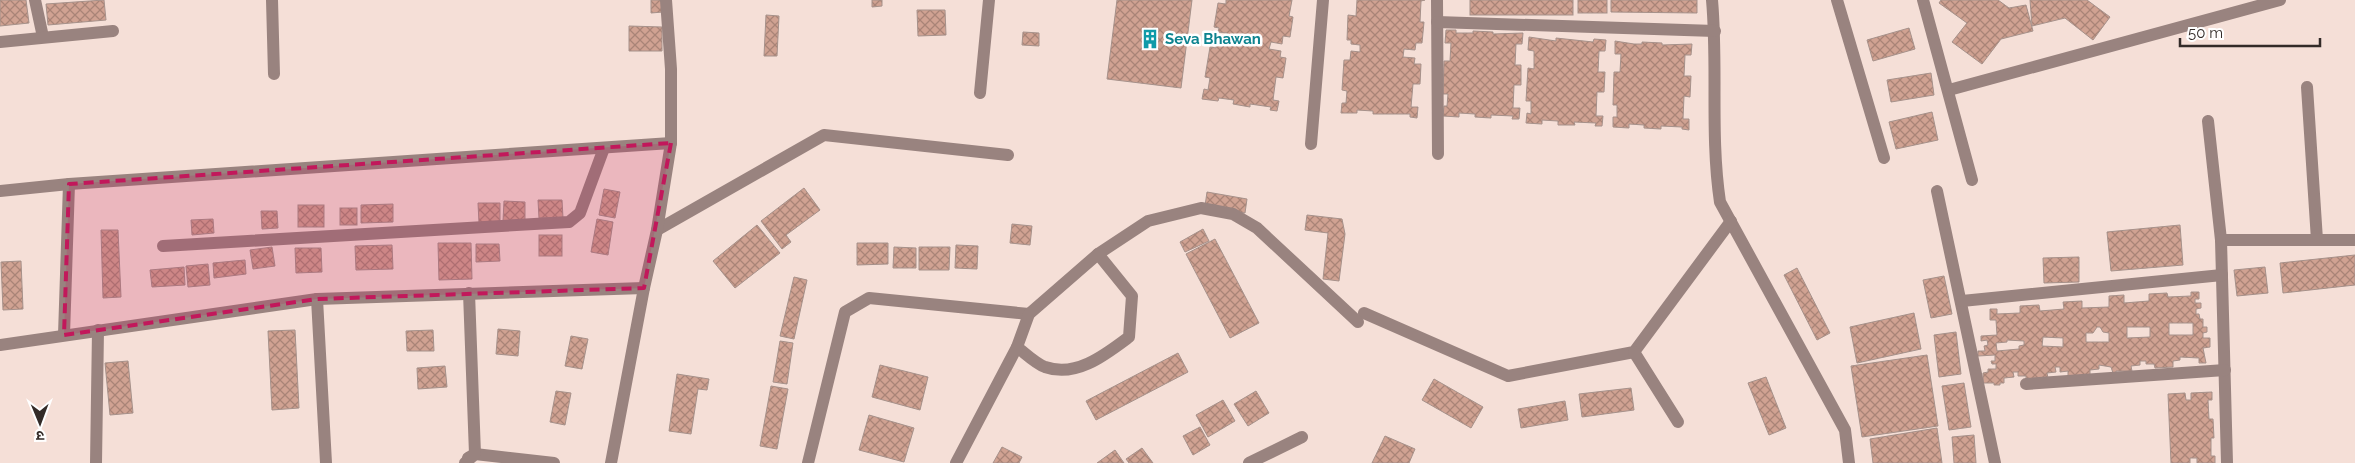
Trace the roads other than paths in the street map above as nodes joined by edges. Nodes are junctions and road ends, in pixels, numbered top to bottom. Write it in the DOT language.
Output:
graph roads {
  1 [pos="35,0"];
  2 [pos="272,0"];
  3 [pos="666,0"];
  4 [pos="989,0"];
  5 [pos="1323,0"];
  6 [pos="1437,0"];
  7 [pos="1712,0"];
  8 [pos="1837,0"];
  9 [pos="1923,0"];
  10 [pos="2280,0"];
  11 [pos="1437,22"];
  12 [pos="113,31"];
  13 [pos="1714,31"];
  14 [pos="43,37"];
  15 [pos="0,42"];
  16 [pos="274,74"];
  17 [pos="2306,87"];
  18 [pos="1949,90"];
  19 [pos="980,94"];
  20 [pos="2208,121"];
  21 [pos="671,143"];
  22 [pos="1311,144"];
  23 [pos="604,148"];
  24 [pos="1438,154"];
  25 [pos="1008,155"];
  26 [pos="1884,158"];
  27 [pos="1972,180"];
  28 [pos="69,184"];
  29 [pos="0,191"];
  30 [pos="1937,191"];
  31 [pos="1731,221"];
  32 [pos="658,230"];
  33 [pos="2221,240"];
  34 [pos="2317,240"];
  35 [pos="2355,240"];
  36 [pos="163,246"];
  37 [pos="1098,254"];
  38 [pos="2222,276"];
  39 [pos="644,288"];
  40 [pos="469,293"];
  41 [pos="317,299"];
  42 [pos="1962,301"];
  43 [pos="1029,314"];
  44 [pos="98,330"];
  45 [pos="64,335"];
  46 [pos="0,345"];
  47 [pos="1016,347"];
  48 [pos="1634,352"];
  49 [pos="2224,370"];
  50 [pos="2026,384"];
  51 [pos="1678,422"];
  52 [pos="1302,437"];
  53 [pos="470,459"];
  54 [pos="96,463"];
  55 [pos="326,463"];
  56 [pos="457,463"];
  57 [pos="554,463"];
  58 [pos="611,463"];
  59 [pos="808,463"];
  60 [pos="956,463"];
  61 [pos="1249,463"];
  62 [pos="1849,463"];
  63 [pos="1995,463"];
  64 [pos="2227,463"];
  1 -- 14 [label="street"];
  2 -- 16 [label="street"];
  3 -- 21 [label="street"];
  4 -- 19 [label="street"];
  5 -- 22 [label="street"];
  6 -- 11 [label="street"];
  7 -- 13 [label="street"];
  8 -- 26 [label="street"];
  9 -- 18 [label="street"];
  10 -- 18 [label="street"];
  11 -- 13 [label="street"];
  11 -- 24 [label="street"];
  12 -- 14 [label="street"];
  13 -- 31 [label="street"];
  14 -- 15 [label="street"];
  17 -- 34 [label="street"];
  18 -- 27 [label="street"];
  20 -- 33 [label="street"];
  21 -- 23 [label="street"];
  21 -- 32 [label="street"];
  23 -- 28 [label="street"];
  23 -- 36 [label="street"];
  25 -- 32 [label="street"];
  28 -- 29 [label="street"];
  28 -- 45 [label="street"];
  30 -- 42 [label="street"];
  31 -- 48 [label="street"];
  31 -- 62 [label="street"];
  32 -- 39 [label="street"];
  33 -- 34 [label="street"];
  33 -- 38 [label="street"];
  34 -- 35 [label="street"];
  37 -- 43 [label="street"];
  37 -- 47 [label="street"];
  37 -- 48 [label="street"];
  38 -- 42 [label="street"];
  38 -- 49 [label="street"];
  39 -- 40 [label="street"];
  39 -- 58 [label="street"];
  40 -- 41 [label="street"];
  40 -- 53 [label="street"];
  41 -- 44 [label="street"];
  41 -- 55 [label="street"];
  42 -- 63 [label="street"];
  43 -- 47 [label="street"];
  43 -- 59 [label="street"];
  44 -- 45 [label="street"];
  44 -- 54 [label="street"];
  45 -- 46 [label="street"];
  47 -- 60 [label="street"];
  48 -- 51 [label="street"];
  49 -- 50 [label="street"];
  49 -- 64 [label="street"];
  52 -- 61 [label="street"];
  53 -- 56 [label="street"];
  53 -- 57 [label="street"];
}
